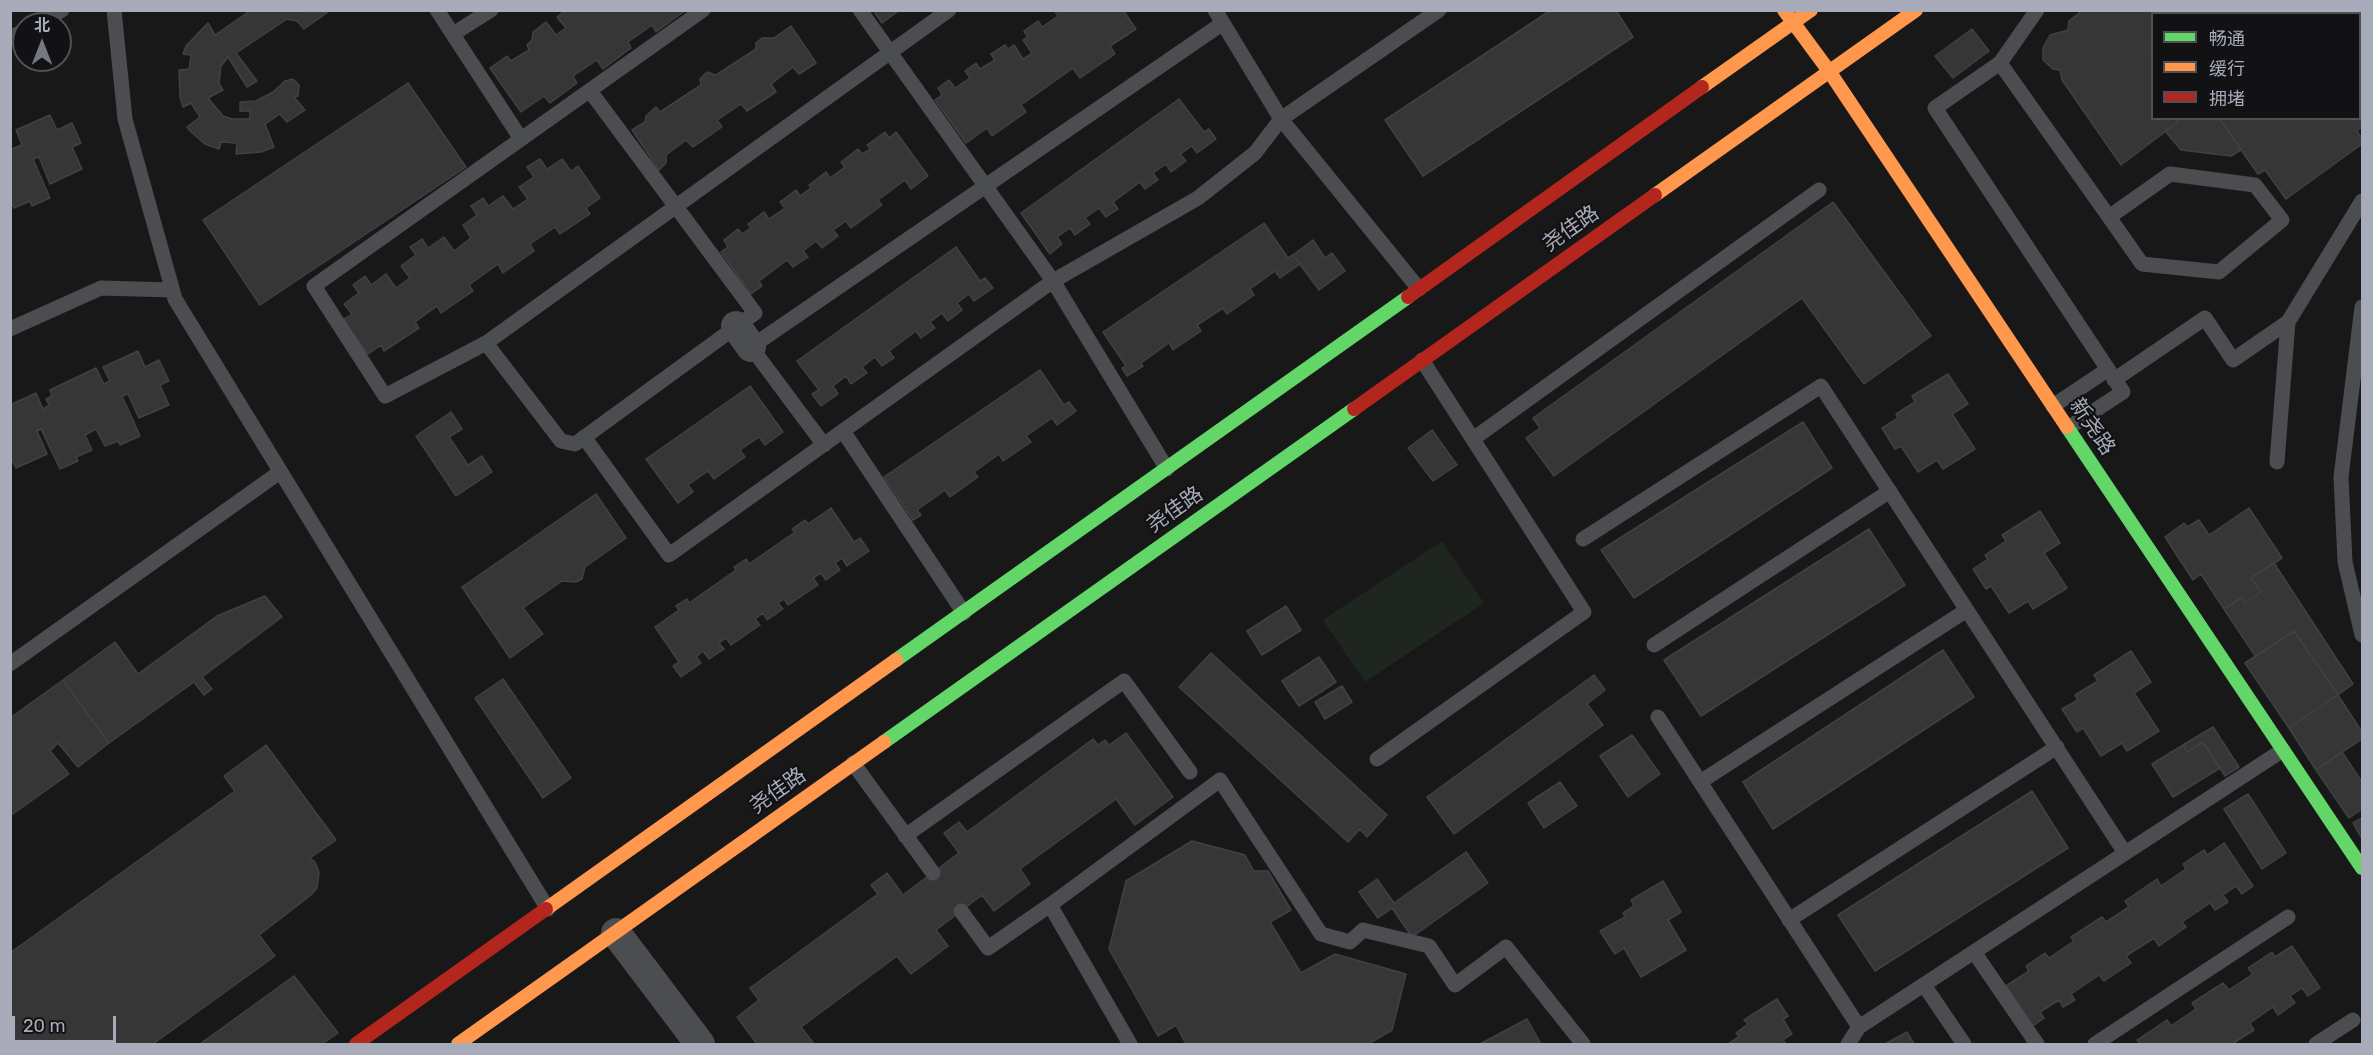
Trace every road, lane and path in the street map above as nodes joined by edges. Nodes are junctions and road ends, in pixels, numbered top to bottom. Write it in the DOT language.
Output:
graph roads {
  1 [pos="114,10"];
  2 [pos="437,10"];
  3 [pos="491,10"];
  4 [pos="703,10"];
  5 [pos="861,10"];
  6 [pos="949,10"];
  7 [pos="1438,10"];
  8 [pos="1784,10"];
  9 [pos="1811,10"];
  10 [pos="1916,10"];
  11 [pos="2037,10"];
  12 [pos="1219,17"];
  13 [pos="1794,23"];
  14 [pos="453,34"];
  15 [pos="889,53"];
  16 [pos="2000,63"];
  17 [pos="1829,71"];
  18 [pos="590,91"];
  19 [pos="1281,119"];
  20 [pos="521,139"];
  21 [pos="986,186"];
  22 [pos="1819,190"];
  23 [pos="2362,201"];
  24 [pos="675,207"];
  25 [pos="2109,217"];
  26 [pos="1053,281"];
  27 [pos="1419,289"];
  28 [pos="172,290"];
  29 [pos="2362,307"];
  30 [pos="2288,322"];
  31 [pos="10,330"];
  32 [pos="744,336"];
  33 [pos="486,343"];
  34 [pos="1422,360"];
  35 [pos="2111,375"];
  36 [pos="2053,406"];
  37 [pos="2068,428"];
  38 [pos="843,431"];
  39 [pos="584,437"];
  40 [pos="1473,439"];
  41 [pos="824,445"];
  42 [pos="2277,462"];
  43 [pos="1167,469"];
  44 [pos="280,472"];
  45 [pos="1890,491"];
  46 [pos="1583,539"];
  47 [pos="1967,610"];
  48 [pos="964,613"];
  49 [pos="2362,635"];
  50 [pos="1654,645"];
  51 [pos="10,664"];
  52 [pos="1658,717"];
  53 [pos="2057,747"];
  54 [pos="2283,750"];
  55 [pos="1377,759"];
  56 [pos="854,763"];
  57 [pos="1190,772"];
  58 [pos="1700,782"];
  59 [pos="905,836"];
  60 [pos="2126,853"];
  61 [pos="2362,868"];
  62 [pos="933,873"];
  63 [pos="1050,905"];
  64 [pos="548,909"];
  65 [pos="961,911"];
  66 [pos="2288,916"];
  67 [pos="1789,920"];
  68 [pos="616,933"];
  69 [pos="1974,952"];
  70 [pos="1924,985"];
  71 [pos="2353,1020"];
  72 [pos="1859,1027"];
  73 [pos="356,1044"];
  74 [pos="458,1044"];
  75 [pos="700,1044"];
  76 [pos="1130,1044"];
  77 [pos="1583,1044"];
  78 [pos="1848,1044"];
  79 [pos="1964,1044"];
  80 [pos="2037,1044"];
  81 [pos="2095,1044"];
  82 [pos="2316,1044"];
  1 -- 28 [label="lane"];
  2 -- 14 [label="lane"];
  3 -- 14 [label="lane"];
  4 -- 18 [label="lane"];
  5 -- 15 [label="lane"];
  6 -- 15 [label="lane"];
  7 -- 19 [label="lane"];
  8 -- 13 [label="main road, 新尧路"];
  9 -- 13 [label="main road, 尧佳路"];
  10 -- 17 [label="main road, 尧佳路"];
  11 -- 16 [label="lane"];
  12 -- 19 [label="lane"];
  12 -- 21 [label="lane"];
  13 -- 17 [label="main road, 新尧路"];
  13 -- 27 [label="main road, 尧佳路"];
  14 -- 20 [label="lane"];
  15 -- 21 [label="lane"];
  15 -- 24 [label="lane"];
  16 -- 25 [label="lane"];
  16 -- 35 [label="lane"];
  17 -- 34 [label="main road, 尧佳路"];
  17 -- 36 [label="main road, 新尧路"];
  18 -- 20 [label="lane"];
  18 -- 24 [label="lane"];
  19 -- 26 [label="lane"];
  19 -- 27 [label="lane"];
  20 -- 33 [label="lane"];
  21 -- 26 [label="lane"];
  21 -- 32 [label="lane"];
  22 -- 40 [label="lane"];
  23 -- 30 [label="lane"];
  24 -- 32 [label="lane"];
  24 -- 33 [label="lane"];
  25 -- 25 [label="lane"];
  26 -- 38 [label="lane"];
  26 -- 43 [label="lane"];
  27 -- 43 [label="main road, 尧佳路"];
  28 -- 31 [label="lane"];
  28 -- 44 [label="lane"];
  29 -- 49 [label="lane"];
  30 -- 35 [label="lane"];
  30 -- 42 [label="lane"];
  32 -- 39 [label="lane"];
  32 -- 41 [label="lane"];
  33 -- 39 [label="lane"];
  34 -- 40 [label="lane"];
  34 -- 56 [label="main road, 尧佳路"];
  35 -- 36 [label="lane"];
  35 -- 37 [label="lane"];
  36 -- 37 [label="main road, 新尧路"];
  37 -- 54 [label="main road, 新尧路"];
  38 -- 41 [label="lane"];
  38 -- 48 [label="lane"];
  39 -- 41 [label="lane"];
  40 -- 55 [label="lane"];
  43 -- 48 [label="main road, 尧佳路"];
  44 -- 51 [label="lane"];
  44 -- 64 [label="lane"];
  45 -- 46 [label="lane"];
  45 -- 47 [label="lane"];
  45 -- 50 [label="lane"];
  47 -- 53 [label="lane"];
  47 -- 58 [label="lane"];
  48 -- 64 [label="main road, 尧佳路"];
  52 -- 58 [label="lane"];
  53 -- 60 [label="lane"];
  53 -- 67 [label="lane"];
  54 -- 60 [label="lane"];
  54 -- 61 [label="main road, 新尧路"];
  56 -- 59 [label="lane"];
  56 -- 68 [label="main road, 尧佳路"];
  57 -- 59 [label="lane"];
  58 -- 67 [label="lane"];
  59 -- 62 [label="lane"];
  60 -- 69 [label="lane"];
  63 -- 65 [label="lane"];
  63 -- 76 [label="lane"];
  63 -- 77 [label="lane"];
  64 -- 73 [label="main road, 尧佳路"];
  66 -- 81 [label="lane"];
  67 -- 72 [label="lane"];
  68 -- 74 [label="main road, 尧佳路"];
  68 -- 75 [label="street"];
  69 -- 70 [label="lane"];
  69 -- 80 [label="lane"];
  70 -- 72 [label="lane"];
  70 -- 79 [label="lane"];
  71 -- 82 [label="lane"];
  72 -- 78 [label="lane"];
}
